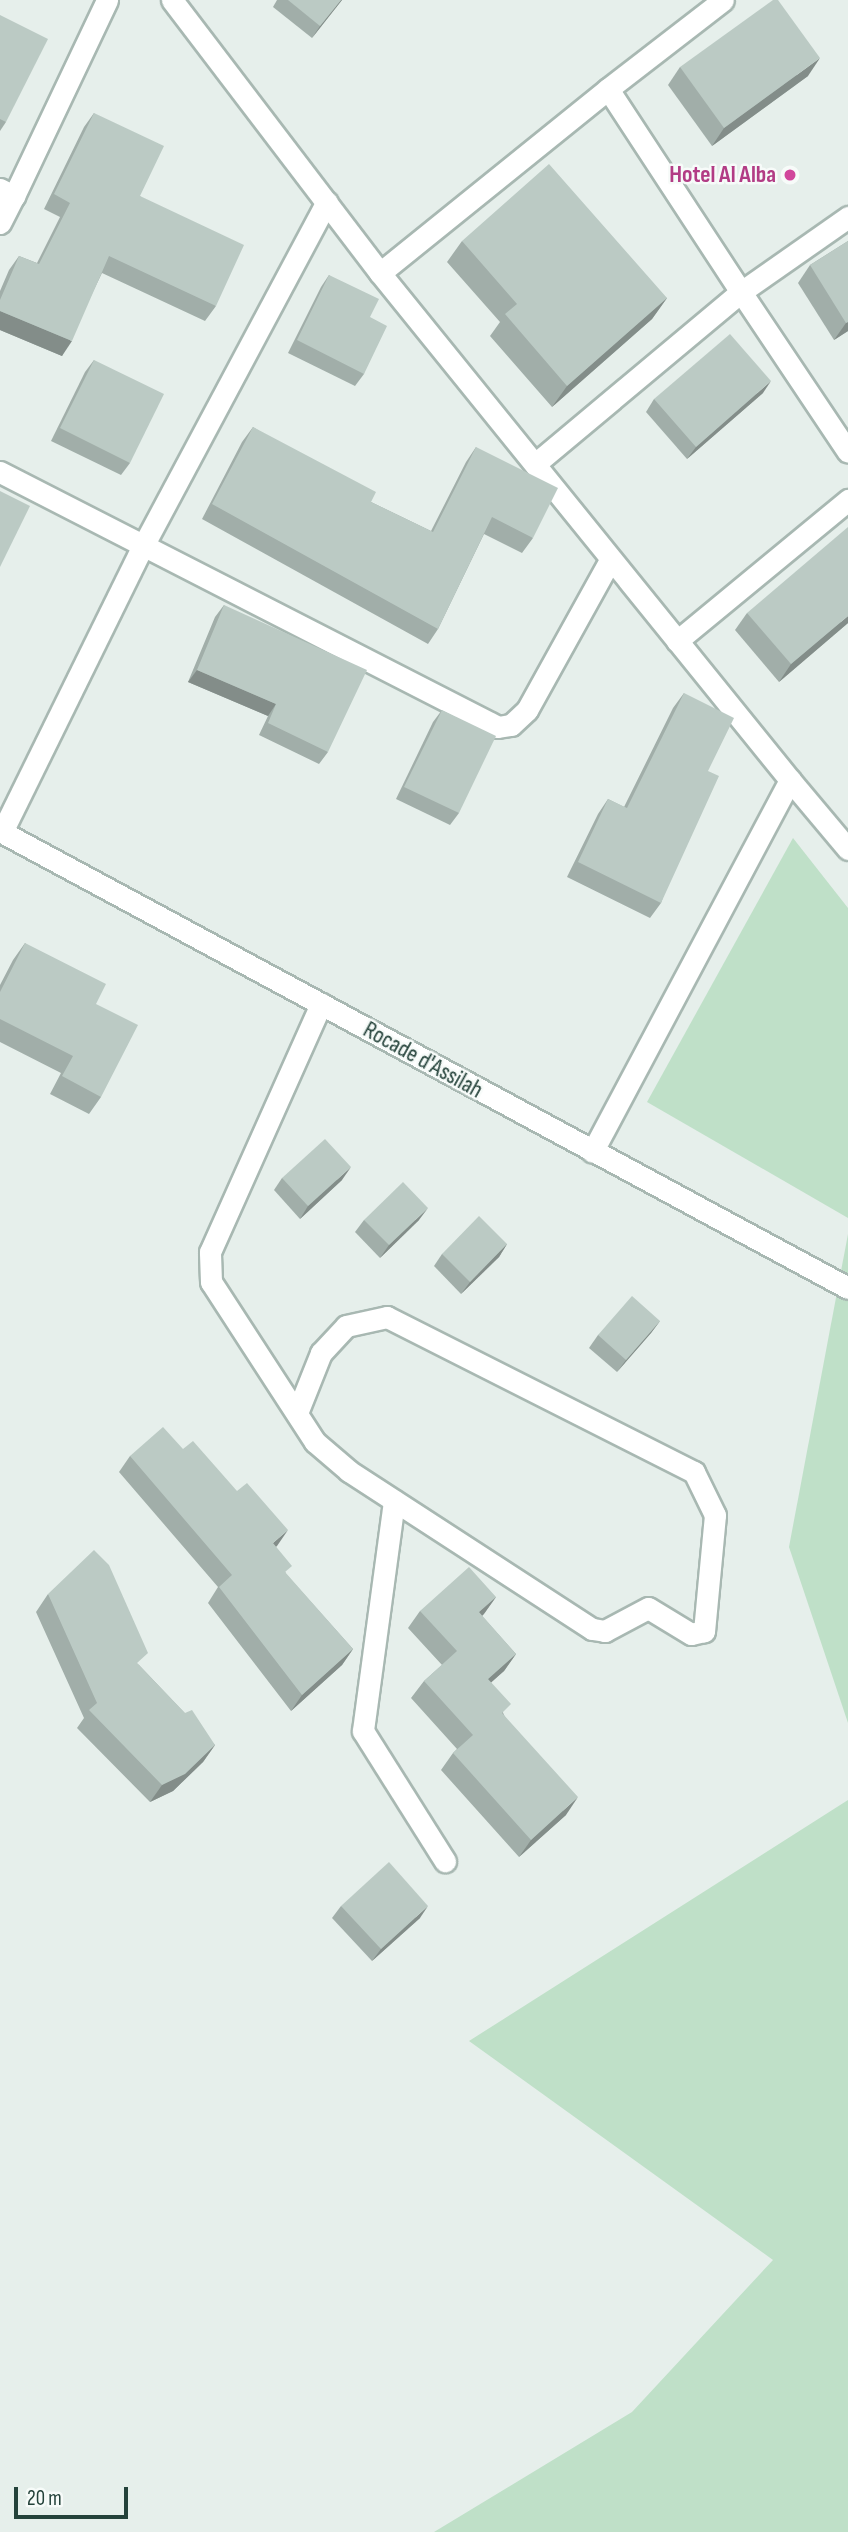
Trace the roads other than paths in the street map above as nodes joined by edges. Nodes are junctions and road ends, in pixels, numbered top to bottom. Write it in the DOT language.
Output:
graph roads {
  1 [pos="107,0"];
  2 [pos="172,0"];
  3 [pos="723,0"];
  4 [pos="608,89"];
  5 [pos="7,193"];
  6 [pos="327,202"];
  7 [pos="848,217"];
  8 [pos="0,223"];
  9 [pos="380,273"];
  10 [pos="741,292"];
  11 [pos="848,452"];
  12 [pos="535,464"];
  13 [pos="0,472"];
  14 [pos="848,500"];
  15 [pos="143,546"];
  16 [pos="610,560"];
  17 [pos="677,641"];
  18 [pos="790,780"];
  19 [pos="1,831"];
  20 [pos="848,849"];
  21 [pos="321,1004"];
  22 [pos="592,1152"];
  23 [pos="848,1288"];
  24 [pos="297,1413"];
  25 [pos="394,1501"];
  26 [pos="445,1861"];
  1 -- 5 [label="street"];
  2 -- 6 [label="street"];
  3 -- 4 [label="street"];
  4 -- 9 [label="street"];
  4 -- 10 [label="street"];
  5 -- 8 [label="street"];
  6 -- 9 [label="street"];
  6 -- 15 [label="street"];
  7 -- 10 [label="street"];
  9 -- 12 [label="street"];
  10 -- 11 [label="street"];
  10 -- 12 [label="street"];
  12 -- 16 [label="street"];
  13 -- 15 [label="street"];
  14 -- 17 [label="street"];
  15 -- 16 [label="street"];
  15 -- 19 [label="street"];
  16 -- 17 [label="street"];
  17 -- 18 [label="street"];
  18 -- 20 [label="street"];
  18 -- 22 [label="street"];
  19 -- 21 [label="street, Rocade d'Assilah"];
  21 -- 22 [label="street, Rocade d'Assilah"];
  21 -- 24 [label="street"];
  22 -- 23 [label="street, Rocade d'Assilah"];
  24 -- 25 [label="street"];
  24 -- 25 [label="street"];
  25 -- 26 [label="street"];
}
